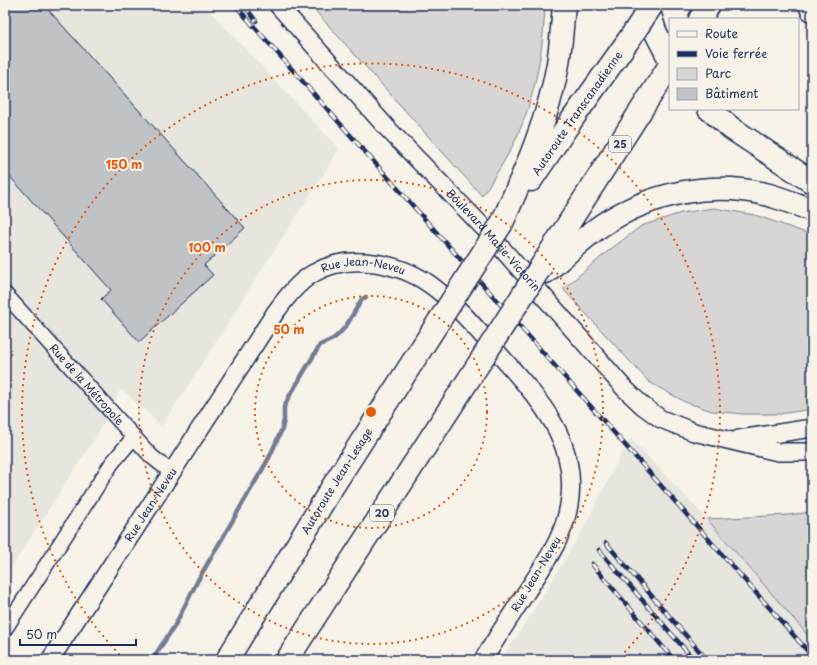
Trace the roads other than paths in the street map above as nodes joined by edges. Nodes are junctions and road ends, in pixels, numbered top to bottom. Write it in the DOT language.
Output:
graph roads {
  1 [pos="278,5"];
  2 [pos="564,5"];
  3 [pos="647,5"];
  4 [pos="652,5"];
  5 [pos="710,5"];
  6 [pos="810,5"];
  7 [pos="812,10"];
  8 [pos="701,18"];
  9 [pos="669,58"];
  10 [pos="669,67"];
  11 [pos="710,110"];
  12 [pos="812,182"];
  13 [pos="812,210"];
  14 [pos="502,223"];
  15 [pos="544,269"];
  16 [pos="528,288"];
  17 [pos="5,294"];
  18 [pos="812,428"];
  19 [pos="134,437"];
  20 [pos="731,440"];
  21 [pos="812,452"];
  22 [pos="171,472"];
  23 [pos="5,629"];
  24 [pos="50,660"];
  25 [pos="227,660"];
  26 [pos="287,660"];
  27 [pos="483,660"];
  1 -- 20 [label="street, Boulevard Marie-Victorin"];
  2 -- 14 [label="highway"];
  3 -- 9 [label="highway"];
  4 -- 14 [label="highway, Autoroute Transcanadienne, bridge"];
  5 -- 8 [label="highway"];
  6 -- 7 [label="highway"];
  10 -- 15 [label="highway, 25"];
  11 -- 12 [label="highway"];
  13 -- 15 [label="highway"];
  14 -- 25 [label="highway, Autoroute Jean-Lesage, bridge"];
  15 -- 16 [label="highway, 25, bridge"];
  16 -- 26 [label="highway, 20, bridge"];
  17 -- 19 [label="street, Rue de la Métropole"];
  18 -- 20 [label="street, Boulevard Marie-Victorin"];
  19 -- 22 [label="street, Rue de la Métropole"];
  19 -- 23 [label="street"];
  20 -- 21 [label="street, Boulevard Marie-Victorin"];
  22 -- 24 [label="street, Rue Jean-Neveu"];
  22 -- 27 [label="street, Rue Jean-Neveu"];
}
